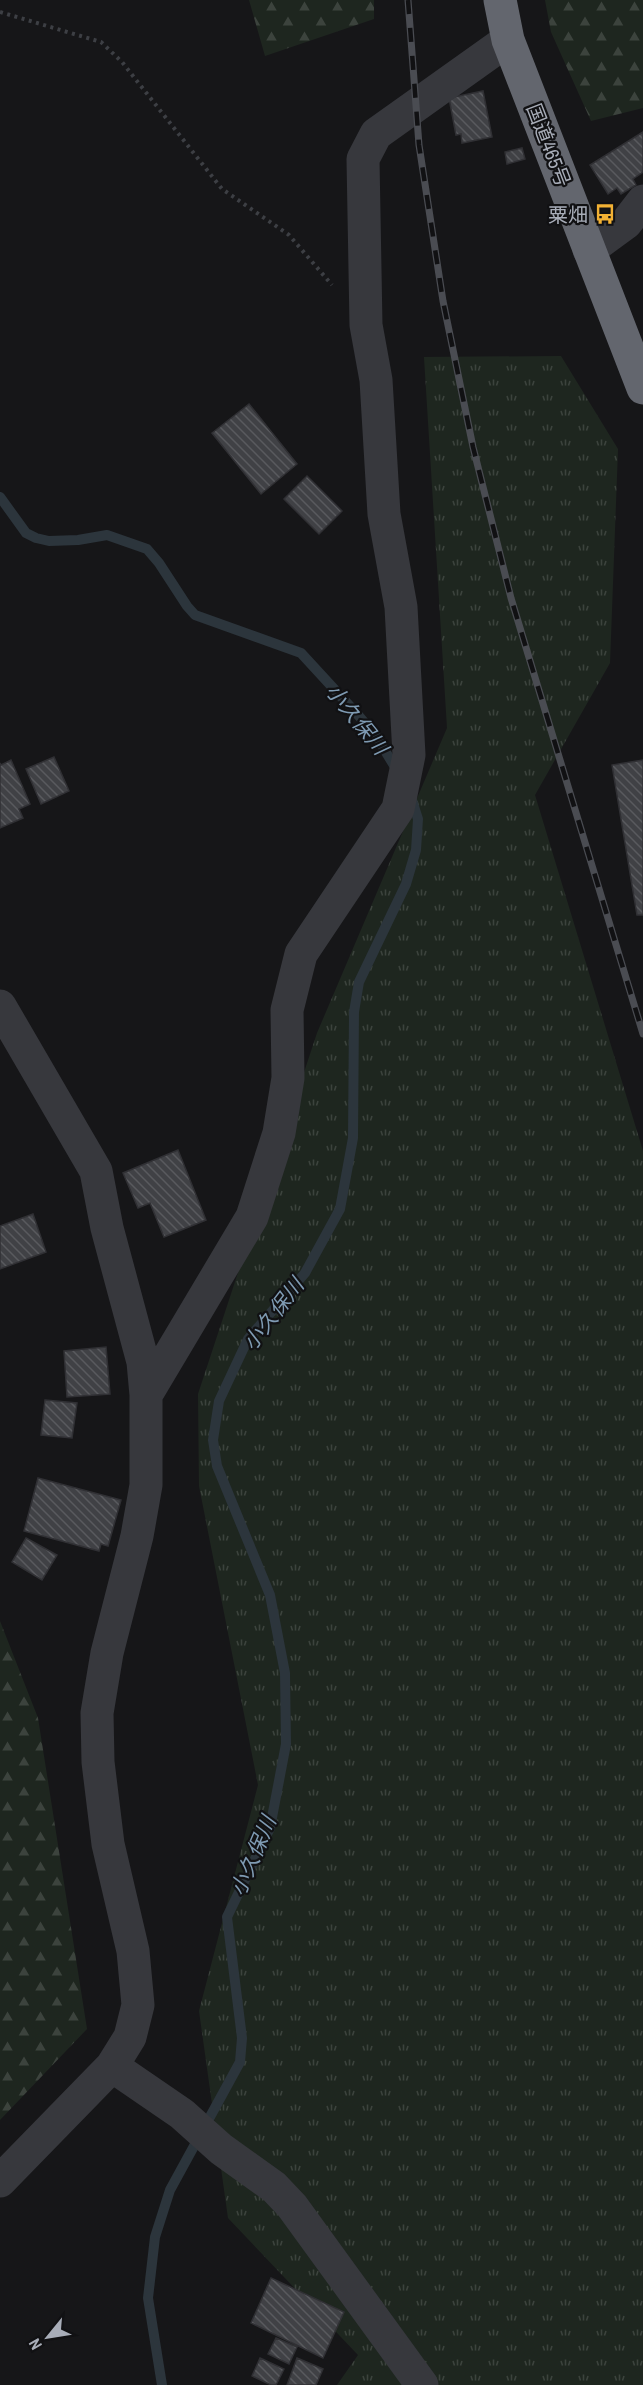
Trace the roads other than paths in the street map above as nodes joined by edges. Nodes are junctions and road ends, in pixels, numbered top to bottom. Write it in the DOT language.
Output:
graph roads {
  1 [pos="500,0"];
  2 [pos="508,40"];
  3 [pos="643,201"];
  4 [pos="589,250"];
  5 [pos="643,388"];
  6 [pos="0,1006"];
  7 [pos="146,1395"];
  8 [pos="112,2066"];
  9 [pos="0,2181"];
  10 [pos="422,2385"];
  1 -- 2 [label="highway, 国道465号"];
  2 -- 4 [label="highway, 国道465号"];
  2 -- 7 [label="street"];
  3 -- 4 [label="street"];
  4 -- 5 [label="highway, 国道465号"];
  6 -- 7 [label="street"];
  7 -- 8 [label="street"];
  8 -- 9 [label="street"];
  8 -- 10 [label="street"];
}
